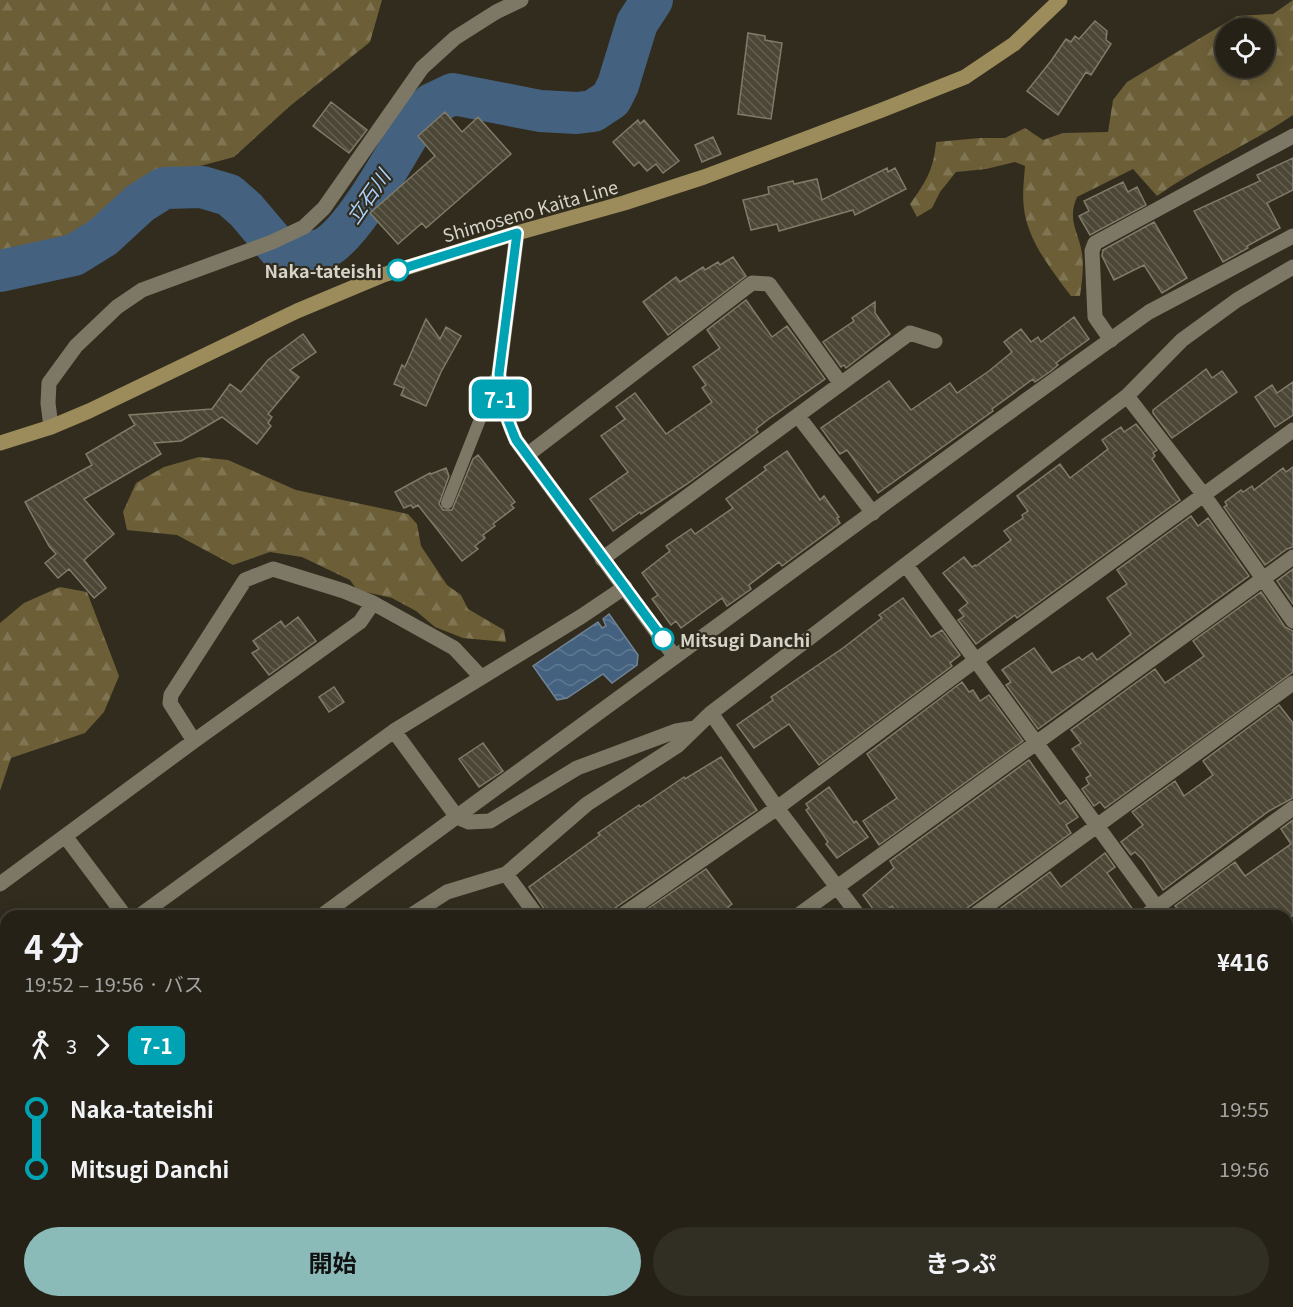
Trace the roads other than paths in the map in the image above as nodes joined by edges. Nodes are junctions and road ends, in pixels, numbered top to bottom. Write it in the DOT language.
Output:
graph roads {
  1 [pos="521,0"];
  2 [pos="1060,0"];
  3 [pos="1293,136"];
  4 [pos="517,233"];
  5 [pos="1293,236"];
  6 [pos="1293,267"];
  7 [pos="1111,340"];
  8 [pos="935,341"];
  9 [pos="499,374"];
  10 [pos="841,384"];
  11 [pos="1127,396"];
  12 [pos="798,416"];
  13 [pos="51,427"];
  14 [pos="1293,430"];
  15 [pos="0,443"];
  16 [pos="527,455"];
  17 [pos="1203,494"];
  18 [pos="447,503"];
  19 [pos="873,513"];
  20 [pos="1293,557"];
  21 [pos="602,559"];
  22 [pos="906,565"];
  23 [pos="1263,578"];
  24 [pos="625,587"];
  25 [pos="373,603"];
  26 [pos="1293,621"];
  27 [pos="675,657"];
  28 [pos="976,660"];
  29 [pos="481,677"];
  30 [pos="1293,683"];
  31 [pos="711,713"];
  32 [pos="695,728"];
  33 [pos="394,731"];
  34 [pos="194,741"];
  35 [pos="1036,743"];
  36 [pos="777,808"];
  37 [pos="1293,808"];
  38 [pos="458,817"];
  39 [pos="1097,826"];
  40 [pos="65,836"];
  41 [pos="506,874"];
  42 [pos="0,884"];
  43 [pos="836,888"];
  44 [pos="120,910"];
  45 [pos="147,910"];
  46 [pos="329,910"];
  47 [pos="419,910"];
  48 [pos="533,910"];
  49 [pos="630,910"];
  50 [pos="805,910"];
  51 [pos="854,910"];
  52 [pos="981,910"];
  53 [pos="1152,910"];
  54 [pos="1160,910"];
  1 -- 13 [label="street"];
  2 -- 4 [label="main road, Shimoseno Kaita Line"];
  3 -- 7 [label="street"];
  4 -- 9 [label="street"];
  4 -- 13 [label="main road, Shimoseno Kaita Line"];
  5 -- 7 [label="street"];
  6 -- 11 [label="street"];
  7 -- 19 [label="street"];
  8 -- 10 [label="street"];
  9 -- 16 [label="street"];
  9 -- 18 [label="lane"];
  10 -- 12 [label="street"];
  10 -- 16 [label="street"];
  11 -- 17 [label="street"];
  11 -- 22 [label="street"];
  12 -- 19 [label="street"];
  12 -- 21 [label="street"];
  13 -- 15 [label="main road, Shimoseno Kaita Line"];
  14 -- 17 [label="street"];
  16 -- 21 [label="street"];
  17 -- 23 [label="street"];
  17 -- 28 [label="street"];
  19 -- 27 [label="street"];
  20 -- 23 [label="street"];
  21 -- 24 [label="street"];
  22 -- 28 [label="street"];
  22 -- 31 [label="street"];
  23 -- 26 [label="street"];
  23 -- 35 [label="street"];
  24 -- 27 [label="street"];
  24 -- 29 [label="street"];
  25 -- 29 [label="street"];
  25 -- 34 [label="street"];
  25 -- 34 [label="street"];
  27 -- 38 [label="street"];
  28 -- 35 [label="street"];
  28 -- 36 [label="street"];
  29 -- 33 [label="street"];
  30 -- 39 [label="street"];
  31 -- 32 [label="street"];
  31 -- 36 [label="street"];
  32 -- 38 [label="street"];
  32 -- 41 [label="street"];
  33 -- 38 [label="street"];
  33 -- 45 [label="street"];
  34 -- 40 [label="street"];
  35 -- 39 [label="street"];
  35 -- 43 [label="street"];
  36 -- 43 [label="street"];
  36 -- 49 [label="street"];
  37 -- 54 [label="street"];
  38 -- 46 [label="street"];
  39 -- 52 [label="street"];
  39 -- 53 [label="street"];
  40 -- 42 [label="street"];
  40 -- 44 [label="street"];
  41 -- 47 [label="street"];
  41 -- 48 [label="street"];
  43 -- 50 [label="street"];
  43 -- 51 [label="street"];
}
